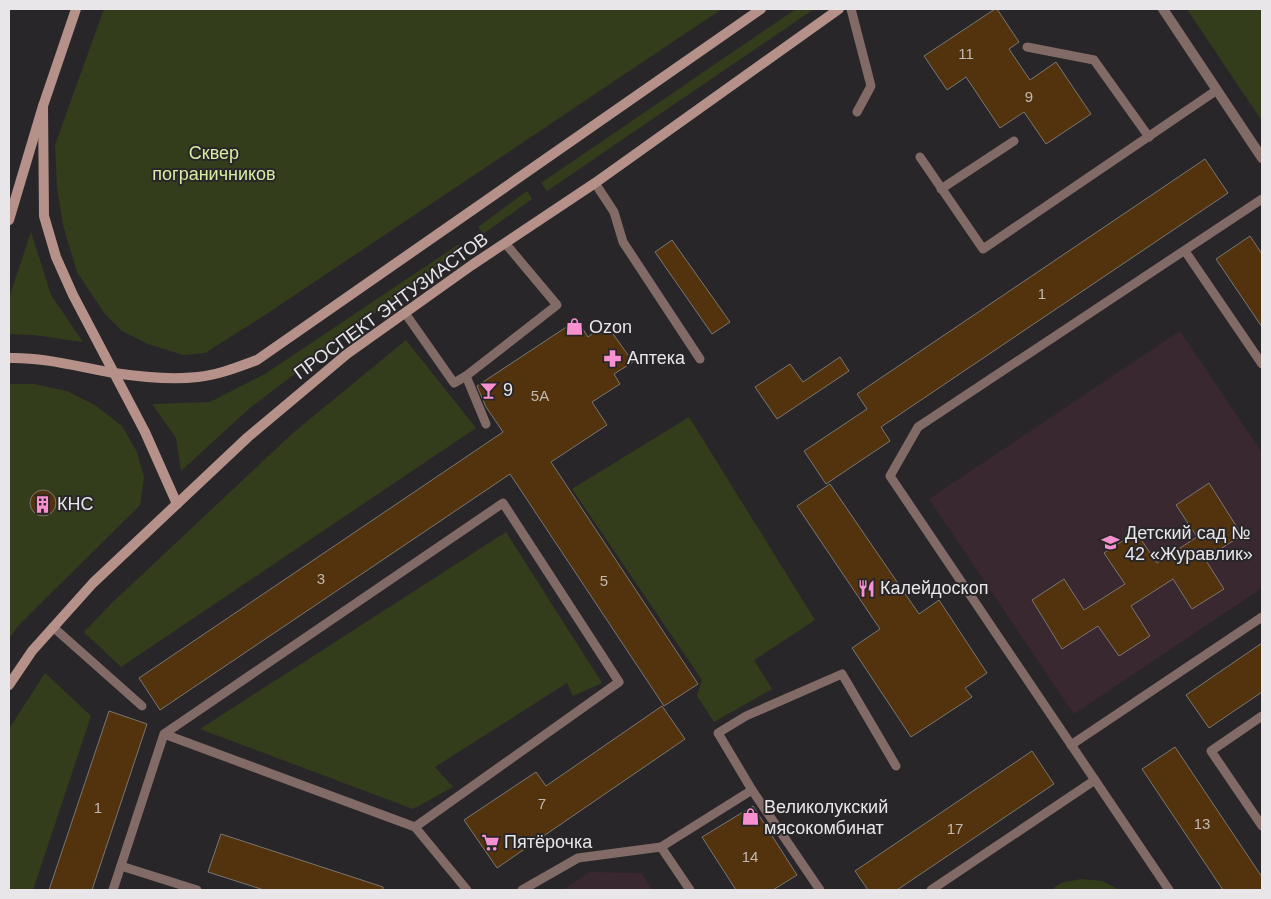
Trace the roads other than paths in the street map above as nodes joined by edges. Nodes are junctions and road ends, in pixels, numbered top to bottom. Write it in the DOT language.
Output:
graph roads {
  1 [pos="76,9"];
  2 [pos="761,9"];
  3 [pos="840,9"];
  4 [pos="851,9"];
  5 [pos="1163,9"];
  6 [pos="1027,47"];
  7 [pos="1217,90"];
  8 [pos="43,106"];
  9 [pos="857,112"];
  10 [pos="1149,137"];
  11 [pos="1014,141"];
  12 [pos="920,157"];
  13 [pos="1262,158"];
  14 [pos="595,183"];
  15 [pos="941,189"];
  16 [pos="1262,199"];
  17 [pos="9,220"];
  18 [pos="505,243"];
  19 [pos="1186,251"];
  20 [pos="405,313"];
  21 [pos="9,358"];
  22 [pos="700,359"];
  23 [pos="1262,364"];
  24 [pos="115,373"];
  25 [pos="466,376"];
  26 [pos="486,424"];
  27 [pos="177,504"];
  28 [pos="1262,617"];
  29 [pos="53,628"];
  30 [pos="9,685"];
  31 [pos="142,706"];
  32 [pos="1262,716"];
  33 [pos="164,734"];
  34 [pos="1071,745"];
  35 [pos="896,766"];
  36 [pos="1095,780"];
  37 [pos="752,790"];
  38 [pos="1262,826"];
  39 [pos="415,827"];
  40 [pos="661,847"];
  41 [pos="122,866"];
  42 [pos="114,890"];
  43 [pos="197,890"];
  44 [pos="467,890"];
  45 [pos="522,890"];
  46 [pos="690,890"];
  47 [pos="820,890"];
  48 [pos="931,890"];
  49 [pos="1169,890"];
  1 -- 8 [label="main road"];
  2 -- 24 [label="main road, ПРОСПЕКТ ЭНТУЗИАСТОВ"];
  3 -- 14 [label="main road, ПРОСПЕКТ ЭНТУЗИАСТОВ"];
  4 -- 9 [label="lane"];
  5 -- 7 [label="street"];
  6 -- 10 [label="lane"];
  7 -- 10 [label="lane"];
  7 -- 13 [label="street"];
  8 -- 17 [label="main road"];
  8 -- 24 [label="main road"];
  10 -- 15 [label="lane"];
  11 -- 15 [label="lane"];
  12 -- 15 [label="lane"];
  14 -- 18 [label="main road, ПРОСПЕКТ ЭНТУЗИАСТОВ"];
  14 -- 22 [label="lane"];
  16 -- 19 [label="lane"];
  18 -- 20 [label="main road, ПРОСПЕКТ ЭНТУЗИАСТОВ"];
  18 -- 25 [label="lane"];
  19 -- 23 [label="lane"];
  19 -- 34 [label="lane"];
  20 -- 25 [label="lane"];
  20 -- 27 [label="main road, ПРОСПЕКТ ЭНТУЗИАСТОВ"];
  21 -- 24 [label="main road, ПРОСПЕКТ ЭНТУЗИАСТОВ"];
  24 -- 27 [label="main road"];
  25 -- 26 [label="lane"];
  27 -- 29 [label="main road, ПРОСПЕКТ ЭНТУЗИАСТОВ"];
  28 -- 34 [label="lane"];
  29 -- 30 [label="main road, ПРОСПЕКТ ЭНТУЗИАСТОВ"];
  29 -- 31 [label="lane"];
  32 -- 38 [label="lane"];
  33 -- 39 [label="lane"];
  33 -- 39 [label="lane"];
  33 -- 41 [label="lane"];
  34 -- 36 [label="lane"];
  35 -- 37 [label="lane"];
  36 -- 48 [label="lane"];
  36 -- 49 [label="lane"];
  37 -- 40 [label="lane"];
  37 -- 47 [label="lane"];
  39 -- 44 [label="lane"];
  40 -- 45 [label="lane"];
  40 -- 46 [label="lane"];
  41 -- 42 [label="lane"];
  41 -- 43 [label="lane"];
}
